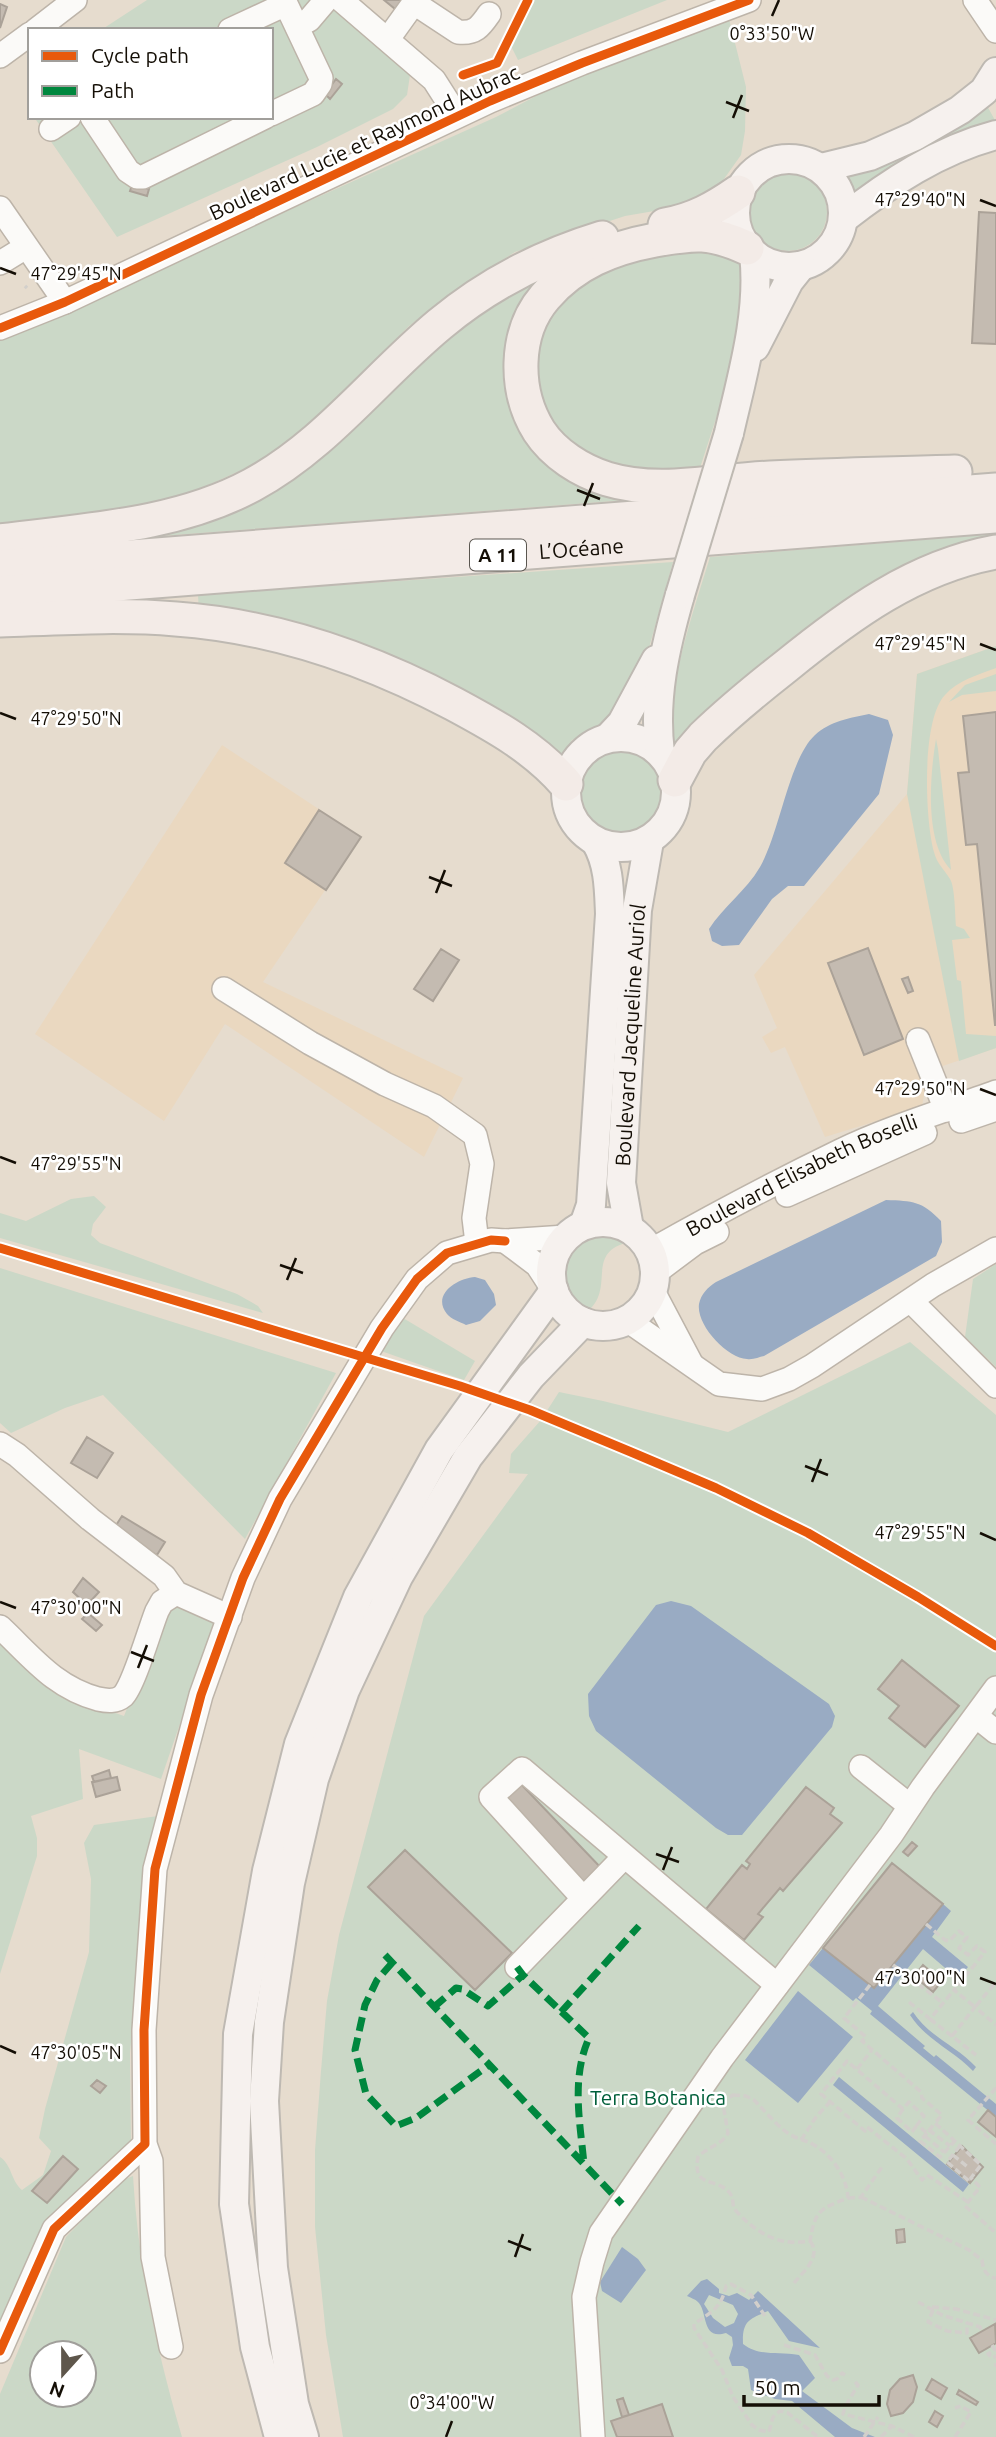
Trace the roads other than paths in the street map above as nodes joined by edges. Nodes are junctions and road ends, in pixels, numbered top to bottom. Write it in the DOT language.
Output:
graph roads {
  1 [pos="75,0"];
  2 [pos="326,0"];
  3 [pos="341,0"];
  4 [pos="749,0"];
  5 [pos="975,0"];
  6 [pos="415,1"];
  7 [pos="489,14"];
  8 [pos="297,26"];
  9 [pos="39,28"];
  10 [pos="234,28"];
  11 [pos="996,31"];
  12 [pos="28,35"];
  13 [pos="388,39"];
  14 [pos="0,56"];
  15 [pos="996,72"];
  16 [pos="273,113"];
  17 [pos="457,116"];
  18 [pos="93,119"];
  19 [pos="261,119"];
  20 [pos="996,135"];
  21 [pos="821,168"];
  22 [pos="738,192"];
  23 [pos="0,208"];
  24 [pos="843,219"];
  25 [pos="751,251"];
  26 [pos="31,255"];
  27 [pos="0,263"];
  28 [pos="801,266"];
  29 [pos="65,302"];
  30 [pos="0,328"];
  31 [pos="746,366"];
  32 [pos="996,471"];
  33 [pos="996,490"];
  34 [pos="996,516"];
  35 [pos="0,541"];
  36 [pos="996,552"];
  37 [pos="0,567"];
  38 [pos="0,593"];
  39 [pos="0,620"];
  40 [pos="668,636"];
  41 [pos="608,738"];
  42 [pos="668,766"];
  43 [pos="566,784"];
  44 [pos="649,841"];
  45 [pos="596,842"];
  46 [pos="224,989"];
  47 [pos="918,1040"];
  48 [pos="996,1092"];
  49 [pos="996,1109"];
  50 [pos="946,1110"];
  51 [pos="629,1228"];
  52 [pos="575,1231"];
  53 [pos="505,1241"];
  54 [pos="477,1243"];
  55 [pos="996,1249"];
  56 [pos="653,1271"];
  57 [pos="554,1291"];
  58 [pos="912,1302"];
  59 [pos="627,1320"];
  60 [pos="583,1322"];
  61 [pos="694,1368"];
  62 [pos="996,1386"];
  63 [pos="0,1444"];
  64 [pos="176,1593"];
  65 [pos="230,1617"];
  66 [pos="0,1627"];
  67 [pos="995,1689"];
  68 [pos="976,1716"];
  69 [pos="996,1732"];
  70 [pos="861,1767"];
  71 [pos="910,1806"];
  72 [pos="624,1857"];
  73 [pos="583,1898"];
  74 [pos="517,1966"];
  75 [pos="777,1985"];
  76 [pos="145,2144"];
  77 [pos="171,2347"];
  78 [pos="0,2351"];
  79 [pos="279,2437"];
  80 [pos="304,2437"];
  81 [pos="593,2437"];
  1 -- 9 [label="street"];
  2 -- 8 [label="street"];
  3 -- 13 [label="street"];
  4 -- 17 [label="street, Boulevard Lucie et Raymond Aubrac"];
  5 -- 11 [label="street"];
  6 -- 7 [label="street"];
  6 -- 13 [label="street"];
  8 -- 10 [label="street"];
  8 -- 16 [label="street"];
  12 -- 14 [label="street"];
  13 -- 17 [label="street"];
  15 -- 21 [label="main road"];
  17 -- 29 [label="street, Boulevard Lucie et Raymond Aubrac"];
  18 -- 19 [label="street"];
  20 -- 24 [label="main road"];
  21 -- 22 [label="main road"];
  21 -- 24 [label="main road"];
  22 -- 25 [label="main road"];
  22 -- 35 [label="highway"];
  23 -- 26 [label="street"];
  24 -- 28 [label="main road"];
  25 -- 28 [label="main road"];
  25 -- 31 [label="main road"];
  25 -- 32 [label="highway"];
  26 -- 27 [label="street"];
  26 -- 29 [label="street"];
  28 -- 31 [label="main road"];
  29 -- 30 [label="street, Boulevard Lucie et Raymond Aubrac"];
  31 -- 40 [label="main road, bridge"];
  33 -- 37 [label="highway, L’Océane / A 11"];
  34 -- 38 [label="highway, L’Océane / A 11"];
  36 -- 42 [label="highway"];
  39 -- 43 [label="highway"];
  40 -- 41 [label="main road"];
  40 -- 42 [label="main road"];
  41 -- 42 [label="main road"];
  41 -- 43 [label="main road"];
  42 -- 44 [label="main road"];
  43 -- 45 [label="main road"];
  44 -- 45 [label="main road"];
  44 -- 51 [label="main road, Boulevard Jacqueline Auriol"];
  45 -- 52 [label="main road, Boulevard Jacqueline Auriol"];
  46 -- 54 [label="street"];
  47 -- 50 [label="street"];
  48 -- 50 [label="street, Boulevard Elisabeth Boselli"];
  49 -- 56 [label="street"];
  50 -- 56 [label="street, Boulevard Elisabeth Boselli"];
  51 -- 52 [label="main road"];
  51 -- 56 [label="main road"];
  52 -- 53 [label="street"];
  52 -- 57 [label="main road"];
  53 -- 54 [label="street"];
  53 -- 57 [label="street"];
  54 -- 65 [label="street"];
  55 -- 58 [label="street"];
  56 -- 59 [label="main road"];
  56 -- 61 [label="street"];
  57 -- 60 [label="main road"];
  57 -- 79 [label="main road"];
  58 -- 61 [label="street"];
  58 -- 62 [label="street"];
  59 -- 60 [label="main road"];
  59 -- 61 [label="street"];
  60 -- 80 [label="main road"];
  63 -- 64 [label="street"];
  64 -- 65 [label="street"];
  64 -- 66 [label="street"];
  65 -- 76 [label="street"];
  67 -- 68 [label="street"];
  68 -- 69 [label="street"];
  68 -- 71 [label="street"];
  70 -- 71 [label="street"];
  71 -- 75 [label="street"];
  72 -- 73 [label="street"];
  72 -- 73 [label="street"];
  72 -- 75 [label="street"];
  73 -- 74 [label="street"];
  75 -- 81 [label="street"];
  76 -- 77 [label="street"];
  76 -- 78 [label="street"];
}
